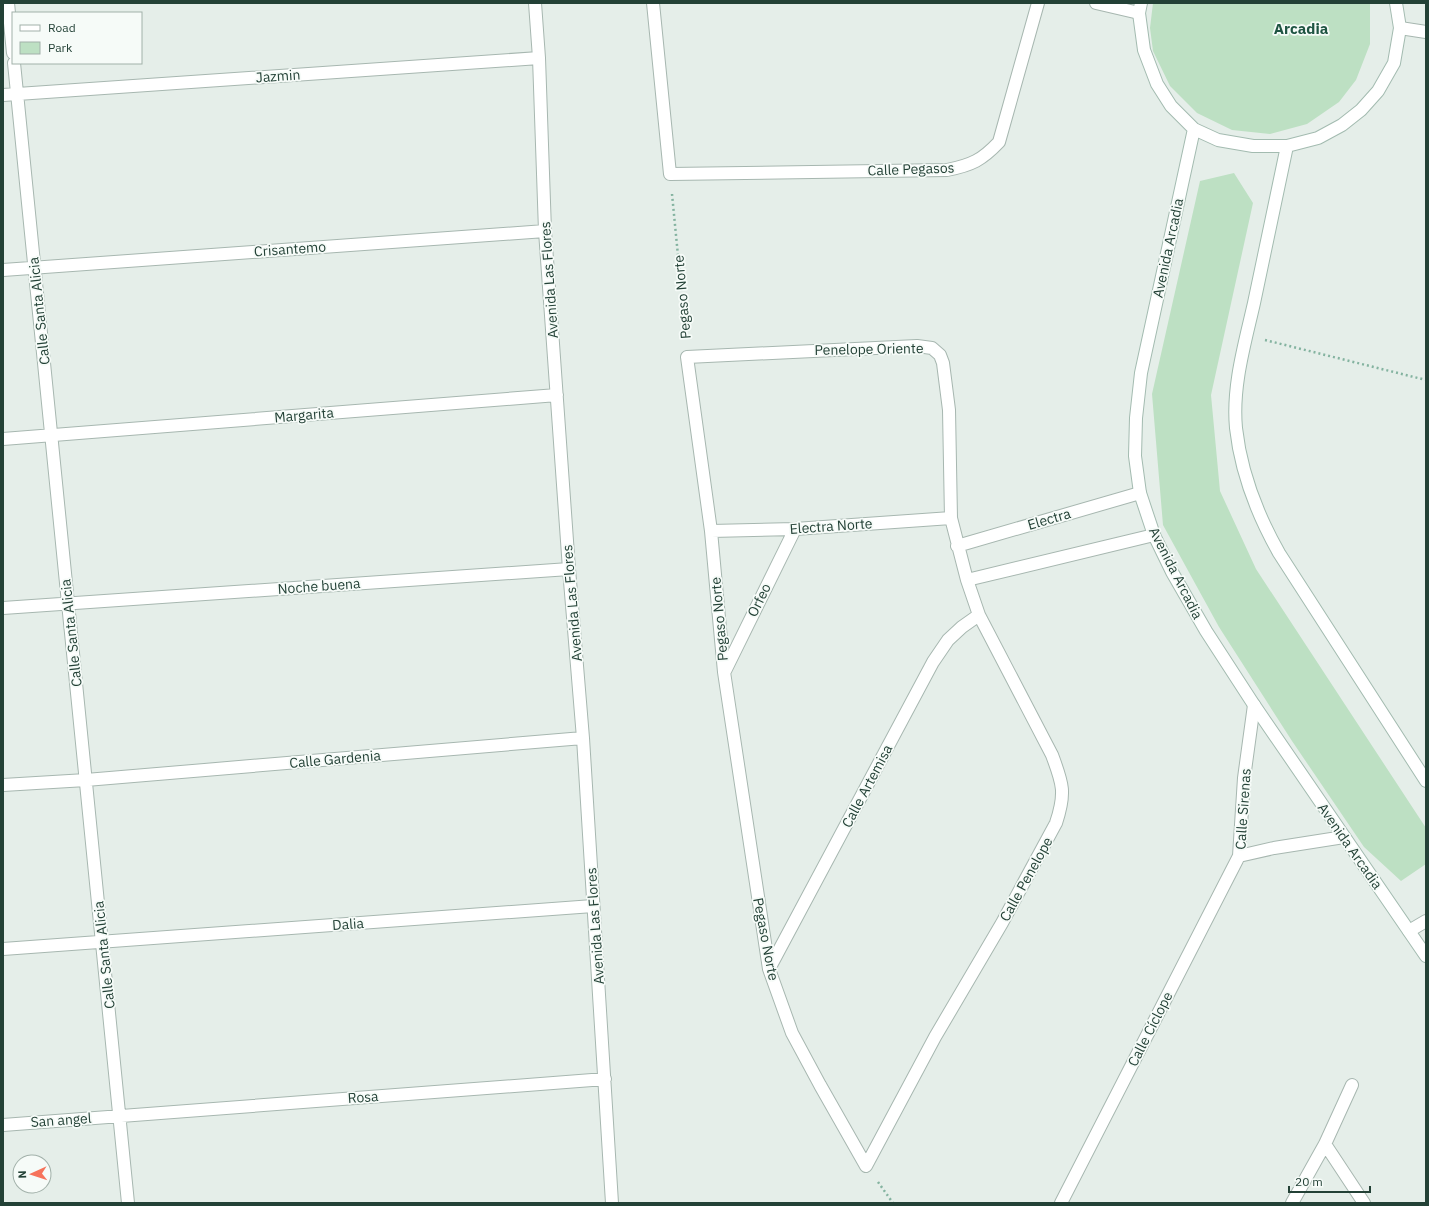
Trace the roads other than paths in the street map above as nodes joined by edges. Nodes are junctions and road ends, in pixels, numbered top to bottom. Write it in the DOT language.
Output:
graph roads {
  1 [pos="8,3"];
  2 [pos="535,3"];
  3 [pos="653,3"];
  4 [pos="1038,3"];
  5 [pos="1096,3"];
  6 [pos="1396,3"];
  7 [pos="1140,8"];
  8 [pos="1400,28"];
  9 [pos="1426,32"];
  10 [pos="12,43"];
  11 [pos="539,58"];
  12 [pos="14,64"];
  13 [pos="17,94"];
  14 [pos="3,95"];
  15 [pos="1194,129"];
  16 [pos="1288,146"];
  17 [pos="545,231"];
  18 [pos="34,267"];
  19 [pos="3,270"];
  20 [pos="687,357"];
  21 [pos="557,395"];
  22 [pos="51,436"];
  23 [pos="3,439"];
  24 [pos="1140,493"];
  25 [pos="951,518"];
  26 [pos="795,529"];
  27 [pos="711,531"];
  28 [pos="1154,535"];
  29 [pos="958,546"];
  30 [pos="569,569"];
  31 [pos="967,580"];
  32 [pos="68,604"];
  33 [pos="3,608"];
  34 [pos="979,615"];
  35 [pos="724,672"];
  36 [pos="1254,705"];
  37 [pos="583,738"];
  38 [pos="86,780"];
  39 [pos="1426,781"];
  40 [pos="3,785"];
  41 [pos="1344,837"];
  42 [pos="1239,856"];
  43 [pos="593,906"];
  44 [pos="1426,921"];
  45 [pos="1409,931"];
  46 [pos="103,942"];
  47 [pos="3,949"];
  48 [pos="1426,956"];
  49 [pos="768,969"];
  50 [pos="605,1079"];
  51 [pos="1352,1085"];
  52 [pos="120,1116"];
  53 [pos="3,1125"];
  54 [pos="1325,1144"];
  55 [pos="866,1166"];
  56 [pos="128,1203"];
  57 [pos="612,1203"];
  58 [pos="1061,1203"];
  59 [pos="1292,1203"];
  60 [pos="1364,1203"];
  1 -- 10 [label="street"];
  2 -- 11 [label="street, Avenida Las Flores"];
  3 -- 4 [label="street, Calle Pegasos"];
  5 -- 7 [label="street"];
  6 -- 8 [label="street"];
  7 -- 15 [label="street"];
  8 -- 9 [label="street"];
  8 -- 16 [label="street"];
  11 -- 13 [label="street, Jazmin"];
  11 -- 17 [label="street, Avenida Las Flores"];
  12 -- 13 [label="street, Calle Santa Alicia"];
  13 -- 14 [label="street, Jazmin"];
  13 -- 18 [label="street, Calle Santa Alicia"];
  15 -- 16 [label="street"];
  15 -- 24 [label="street, Avenida Arcadia"];
  16 -- 39 [label="street"];
  17 -- 18 [label="street, Crisantemo"];
  17 -- 21 [label="street, Avenida Las Flores"];
  18 -- 19 [label="street, Crisantemo"];
  18 -- 22 [label="street, Calle Santa Alicia"];
  20 -- 25 [label="street, Penelope Oriente"];
  20 -- 27 [label="street, Pegaso Norte"];
  21 -- 22 [label="street, Margarita"];
  21 -- 30 [label="street, Avenida Las Flores"];
  22 -- 23 [label="street, Margarita"];
  22 -- 32 [label="street, Calle Santa Alicia"];
  24 -- 28 [label="street, Avenida Arcadia"];
  24 -- 29 [label="street, Electra"];
  25 -- 26 [label="street, Electra Norte"];
  25 -- 29 [label="street, Penelope Oriente"];
  26 -- 27 [label="street, Electra Norte"];
  26 -- 35 [label="street, Orfeo"];
  27 -- 35 [label="street, Pegaso Norte"];
  28 -- 31 [label="street"];
  28 -- 36 [label="street, Avenida Arcadia"];
  29 -- 31 [label="street, Penelope Oriente"];
  30 -- 32 [label="street, Noche buena"];
  30 -- 37 [label="street, Avenida Las Flores"];
  31 -- 34 [label="street, Calle Penelope"];
  32 -- 33 [label="street, Noche buena"];
  32 -- 38 [label="street, Calle Santa Alicia"];
  34 -- 49 [label="street, Calle Artemisa"];
  34 -- 55 [label="street, Calle Penelope"];
  35 -- 49 [label="street, Pegaso Norte"];
  36 -- 41 [label="street, Avenida Arcadia"];
  36 -- 42 [label="street, Calle Sirenas"];
  37 -- 38 [label="street, Calle Gardenia"];
  37 -- 43 [label="street, Avenida Las Flores"];
  38 -- 40 [label="street, Calle Gardenia"];
  38 -- 46 [label="street, Calle Santa Alicia"];
  41 -- 42 [label="street, Calle Sirenas"];
  41 -- 45 [label="street, Avenida Arcadia"];
  42 -- 58 [label="street, Calle Cíclope"];
  43 -- 46 [label="street, Dalia"];
  43 -- 50 [label="street, Avenida Las Flores"];
  44 -- 45 [label="street"];
  45 -- 48 [label="street, Avenida Arcadia"];
  46 -- 47 [label="street, Dalia"];
  46 -- 52 [label="street, Calle Santa Alicia"];
  49 -- 55 [label="street, Pegaso Norte"];
  50 -- 52 [label="street, Rosa"];
  50 -- 57 [label="street, Avenida Las Flores"];
  51 -- 54 [label="street"];
  52 -- 53 [label="street, San angel"];
  52 -- 56 [label="street, Calle Santa Alicia"];
  54 -- 59 [label="street"];
  54 -- 60 [label="street"];
}
